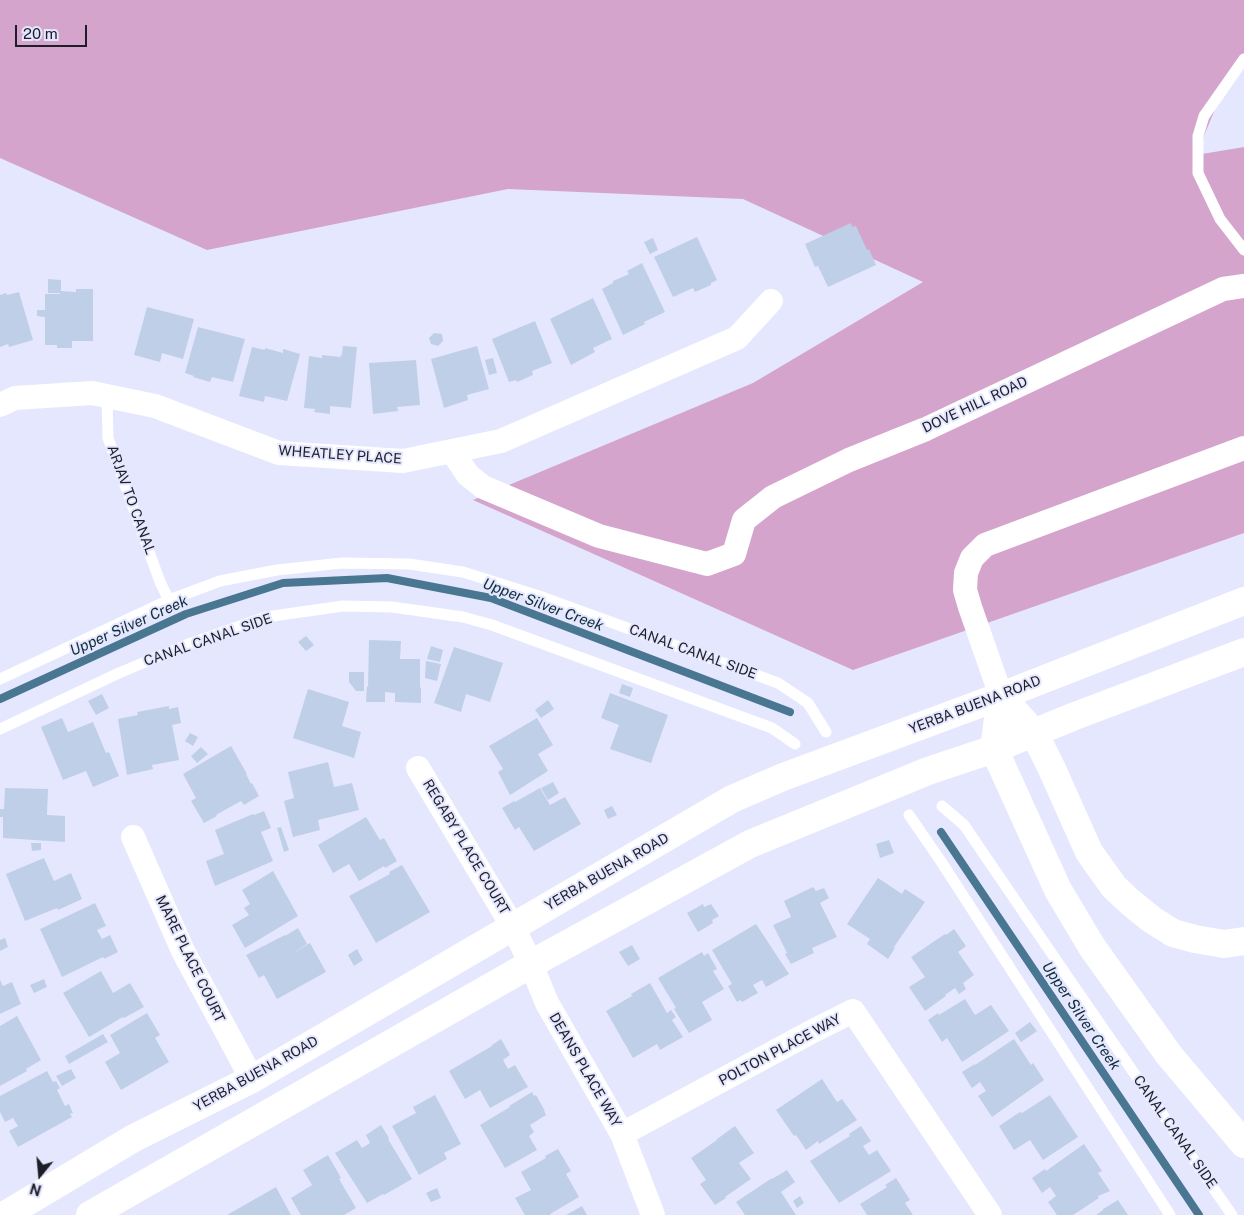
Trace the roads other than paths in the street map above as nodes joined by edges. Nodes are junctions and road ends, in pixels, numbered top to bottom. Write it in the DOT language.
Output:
graph roads {
  1 [pos="1244,59"];
  2 [pos="1244,250"];
  3 [pos="1244,286"];
  4 [pos="771,301"];
  5 [pos="107,396"];
  6 [pos="0,404"];
  7 [pos="1244,448"];
  8 [pos="452,451"];
  9 [pos="169,600"];
  10 [pos="1244,601"];
  11 [pos="1244,652"];
  12 [pos="0,679"];
  13 [pos="1001,696"];
  14 [pos="0,729"];
  15 [pos="826,732"];
  16 [pos="1034,733"];
  17 [pos="795,744"];
  18 [pos="994,749"];
  19 [pos="418,768"];
  20 [pos="942,806"];
  21 [pos="909,815"];
  22 [pos="133,837"];
  23 [pos="513,927"];
  24 [pos="1244,941"];
  25 [pos="531,964"];
  26 [pos="252,1079"];
  27 [pos="622,1134"];
  28 [pos="1244,1144"];
  29 [pos="5,1215"];
  30 [pos="90,1215"];
  31 [pos="653,1215"];
  32 [pos="990,1215"];
  33 [pos="1170,1215"];
  34 [pos="1232,1215"];
  1 -- 2 [label="lane"];
  3 -- 8 [label="street, DOVE HILL ROAD"];
  4 -- 8 [label="street, WHEATLEY PLACE"];
  5 -- 6 [label="street, WHEATLEY PLACE"];
  5 -- 8 [label="street, WHEATLEY PLACE"];
  5 -- 9 [label="lane, ARJAV TO CANAL"];
  7 -- 13 [label="street"];
  9 -- 12 [label="lane, CANAL CANAL SIDE"];
  9 -- 15 [label="lane, CANAL CANAL SIDE"];
  10 -- 13 [label="main road, YERBA BUENA ROAD"];
  11 -- 16 [label="main road"];
  13 -- 16 [label="main road"];
  13 -- 18 [label="main road"];
  13 -- 23 [label="main road, YERBA BUENA ROAD"];
  14 -- 17 [label="lane, CANAL CANAL SIDE"];
  16 -- 18 [label="main road"];
  16 -- 24 [label="main road"];
  18 -- 25 [label="main road"];
  18 -- 28 [label="main road"];
  19 -- 23 [label="street, REGABY PLACE COURT"];
  20 -- 34 [label="lane, CANAL CANAL SIDE"];
  21 -- 33 [label="lane"];
  22 -- 26 [label="street, MARE PLACE COURT"];
  23 -- 25 [label="street, DEANS PLACE WAY"];
  23 -- 26 [label="main road, YERBA BUENA ROAD"];
  25 -- 27 [label="street, DEANS PLACE WAY"];
  25 -- 30 [label="main road"];
  26 -- 29 [label="main road, YERBA BUENA ROAD"];
  27 -- 31 [label="street, DEANS PLACE WAY"];
  27 -- 32 [label="street, POLTON PLACE WAY"];
}
